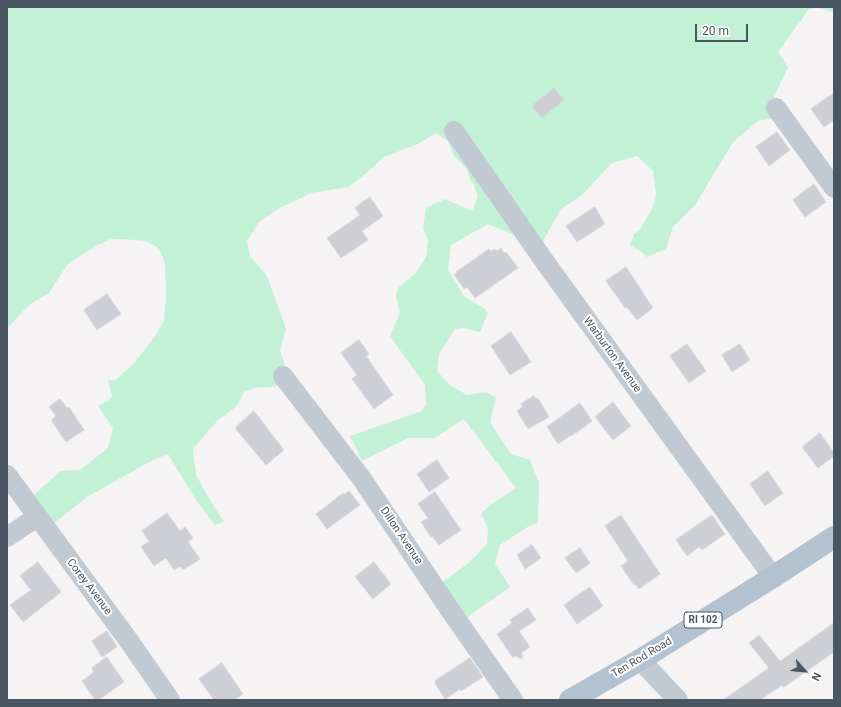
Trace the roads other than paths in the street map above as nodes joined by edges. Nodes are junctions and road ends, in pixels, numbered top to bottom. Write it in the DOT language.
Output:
graph roads {
  1 [pos="776,108"];
  2 [pos="454,131"];
  3 [pos="834,188"];
  4 [pos="283,376"];
  5 [pos="7,475"];
  6 [pos="37,517"];
  7 [pos="7,537"];
  8 [pos="834,537"];
  9 [pos="773,577"];
  10 [pos="640,660"];
  11 [pos="170,700"];
  12 [pos="513,700"];
  13 [pos="570,700"];
  14 [pos="678,700"];
  1 -- 3 [label="street"];
  2 -- 9 [label="street, Warburton Avenue"];
  4 -- 12 [label="street, Dillon Avenue"];
  5 -- 6 [label="street, Corey Avenue"];
  6 -- 7 [label="street"];
  6 -- 11 [label="street, Corey Avenue"];
  8 -- 9 [label="main road, Ten Rod Road / RI 102"];
  9 -- 10 [label="main road, Ten Rod Road / RI 102"];
  10 -- 13 [label="main road, Ten Rod Road / RI 102"];
  10 -- 14 [label="street"];
}
